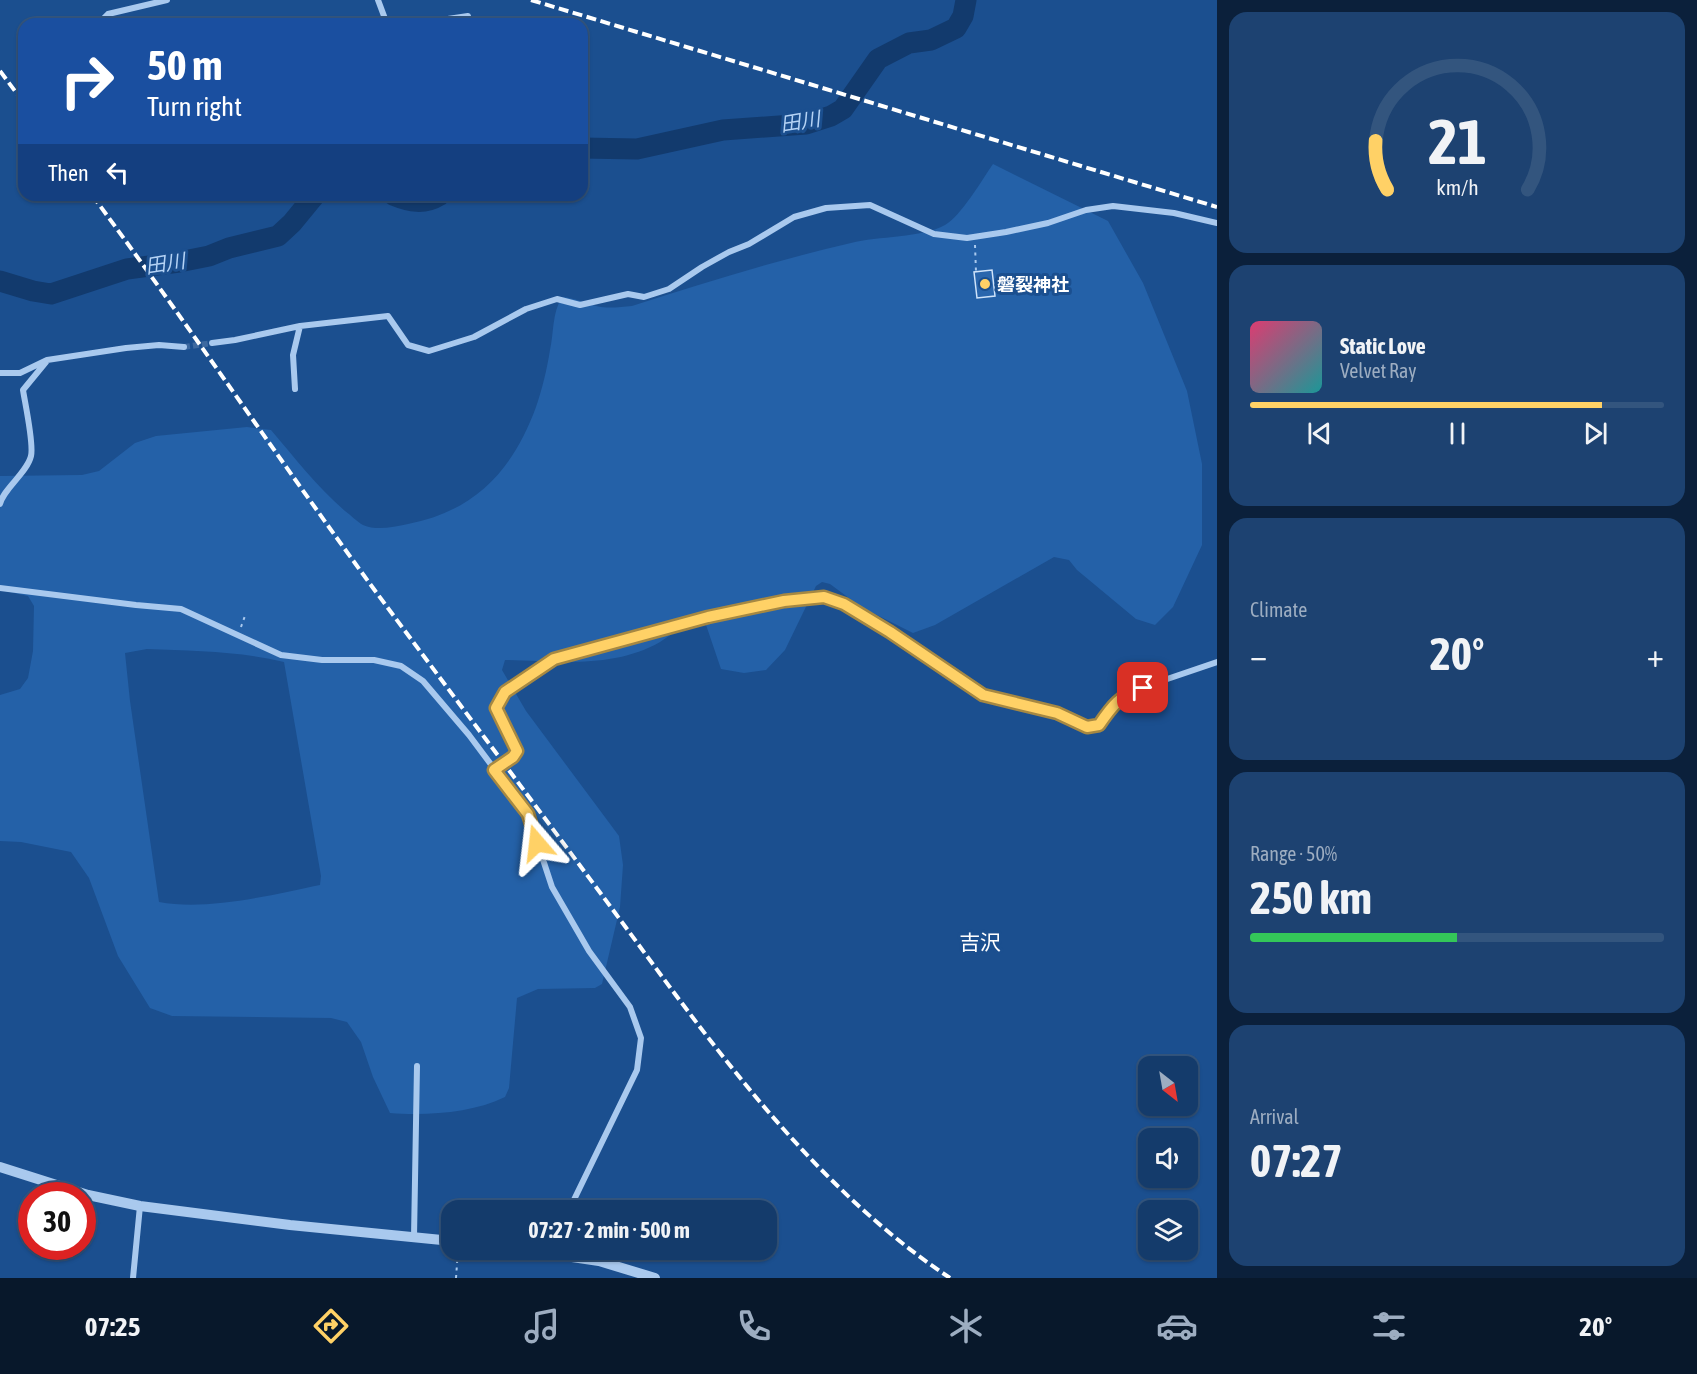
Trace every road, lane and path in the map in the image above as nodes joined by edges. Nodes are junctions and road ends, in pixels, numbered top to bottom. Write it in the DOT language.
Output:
graph roads {
  1 [pos="167,0"];
  2 [pos="378,0"];
  3 [pos="468,16"];
  4 [pos="104,18"];
  5 [pos="385,18"];
  6 [pos="454,18"];
  7 [pos="1217,223"];
  8 [pos="976,257"];
  9 [pos="976,272"];
  10 [pos="300,326"];
  11 [pos="212,343"];
  12 [pos="184,347"];
  13 [pos="47,360"];
  14 [pos="0,373"];
  15 [pos="296,389"];
  16 [pos="0,504"];
  17 [pos="0,588"];
  18 [pos="246,613"];
  19 [pos="238,635"];
  20 [pos="1217,662"];
  21 [pos="494,770"];
  22 [pos="417,1066"];
  23 [pos="0,1167"];
  24 [pos="574,1200"];
  25 [pos="140,1206"];
  26 [pos="414,1237"];
  27 [pos="441,1240"];
  28 [pos="457,1260"];
  29 [pos="594,1260"];
  30 [pos="133,1278"];
  31 [pos="456,1278"];
  32 [pos="655,1278"];
  1 -- 4 [label="street"];
  2 -- 5 [label="street"];
  3 -- 6 [label="street"];
  7 -- 10 [label="street"];
  8 -- 9 [label="path"];
  10 -- 11 [label="street"];
  10 -- 15 [label="street"];
  12 -- 13 [label="street"];
  13 -- 14 [label="street"];
  13 -- 16 [label="street"];
  17 -- 19 [label="street"];
  18 -- 19 [label="path"];
  19 -- 21 [label="street"];
  20 -- 21 [label="street"];
  21 -- 24 [label="street"];
  22 -- 26 [label="street"];
  23 -- 25 [label="street"];
  25 -- 26 [label="street"];
  25 -- 30 [label="street"];
  26 -- 27 [label="street"];
  28 -- 31 [label="path"];
  29 -- 32 [label="street"];
}
